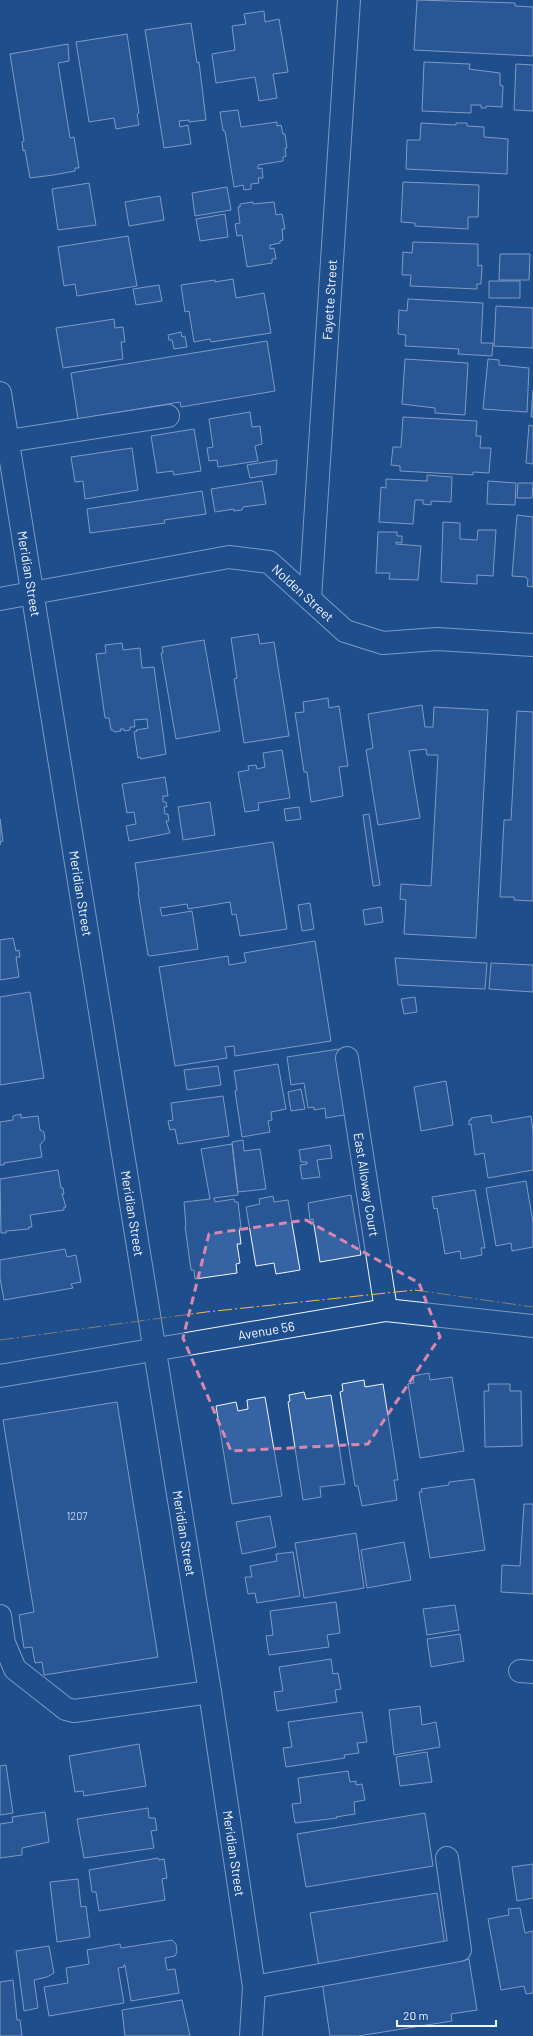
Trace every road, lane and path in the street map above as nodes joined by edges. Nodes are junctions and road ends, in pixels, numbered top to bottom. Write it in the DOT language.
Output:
graph roads {
  1 [pos="348,0"];
  2 [pos="0,393"];
  3 [pos="168,416"];
  4 [pos="8,441"];
  5 [pos="33,594"];
  6 [pos="310,598"];
  7 [pos="0,599"];
  8 [pos="533,645"];
  9 [pos="348,1058"];
  10 [pos="386,1310"];
  11 [pos="533,1326"];
  12 [pos="155,1350"];
  13 [pos="0,1376"];
  14 [pos="0,1616"];
  15 [pos="210,1692"];
  16 [pos="447,1858"];
  17 [pos="254,1987"];
  18 [pos="251,2036"];
  1 -- 6 [label="street, Fayette Street"];
  2 -- 4 [label="street, Meridian Street"];
  3 -- 4 [label="street"];
  4 -- 5 [label="street, Meridian Street"];
  5 -- 6 [label="street, Nolden Street"];
  5 -- 7 [label="street, Nolden Street"];
  5 -- 12 [label="street, Meridian Street"];
  6 -- 8 [label="street, Nolden Street"];
  9 -- 10 [label="street, East Alloway Court"];
  10 -- 11 [label="street, Avenue 56"];
  10 -- 12 [label="street, Avenue 56"];
  12 -- 13 [label="street, Avenue 56"];
  12 -- 15 [label="street, Meridian Street"];
  14 -- 15 [label="street"];
  15 -- 17 [label="street, Meridian Street"];
  16 -- 17 [label="street"];
  17 -- 18 [label="street, Meridian Street"];
}
